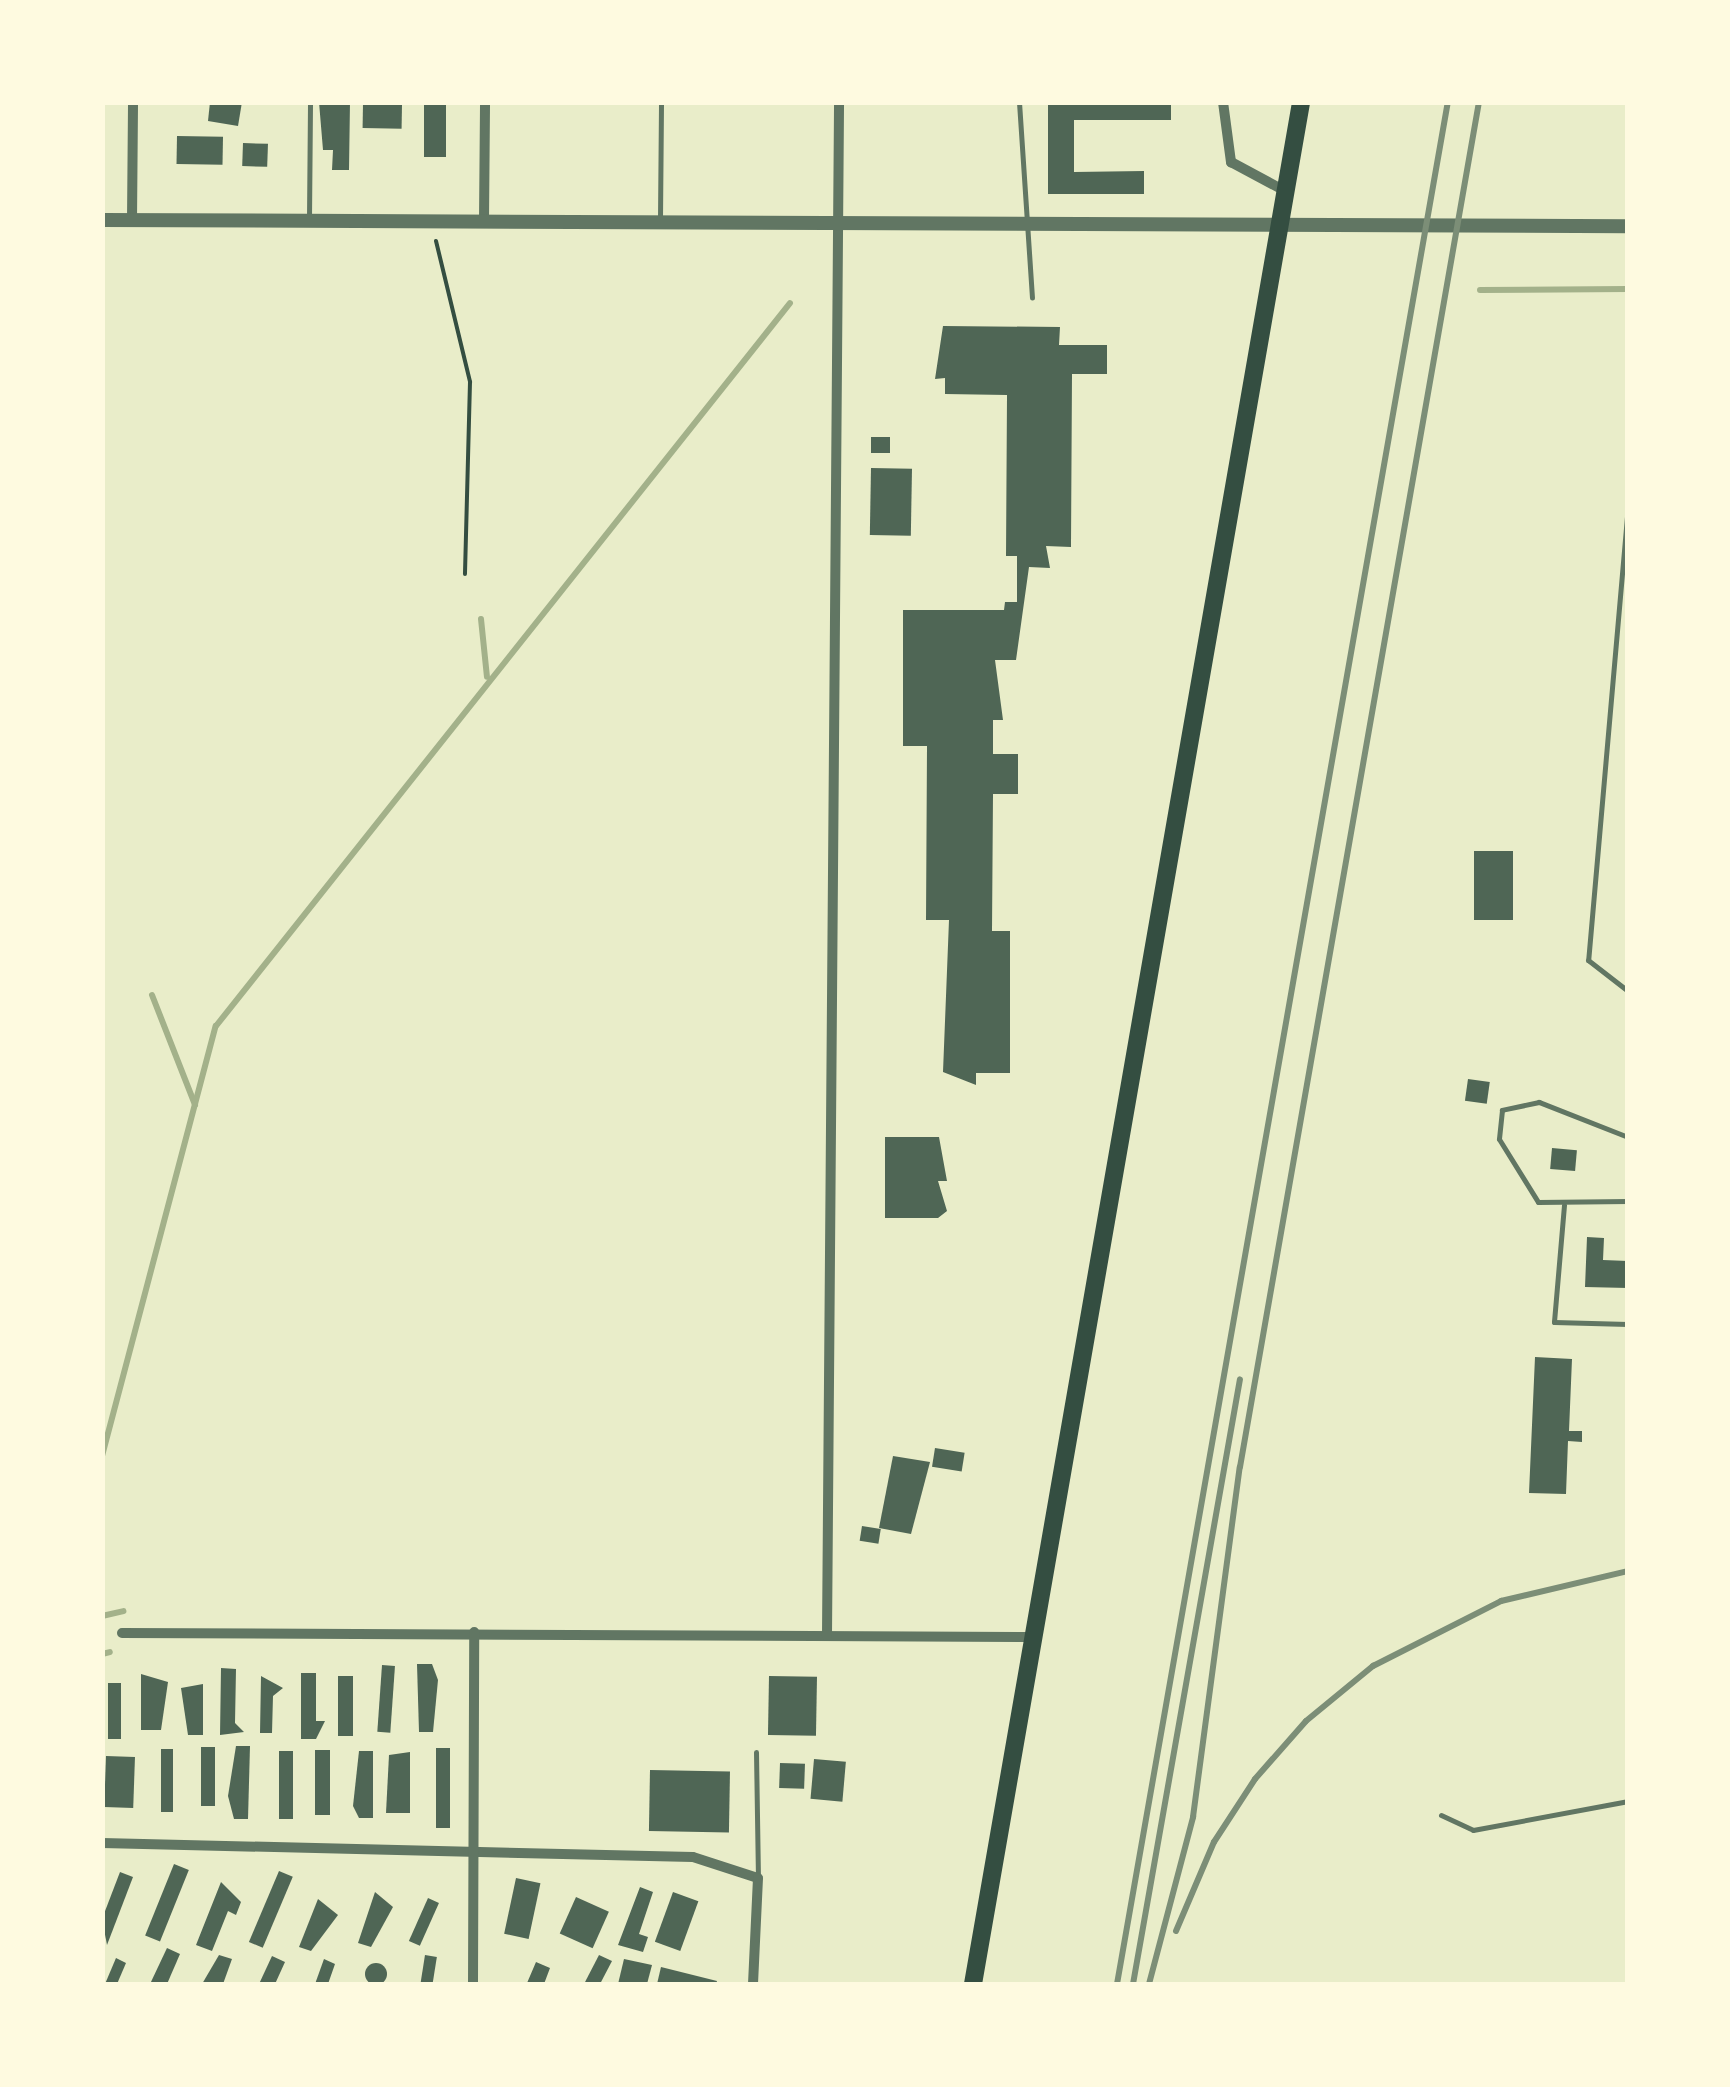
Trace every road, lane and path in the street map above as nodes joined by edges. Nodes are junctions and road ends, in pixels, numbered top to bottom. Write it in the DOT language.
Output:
graph roads {
  1 [pos="133,102"];
  2 [pos="310,102"];
  3 [pos="485,102"];
  4 [pos="661,102"];
  5 [pos="839,102"];
  6 [pos="1018,102"];
  7 [pos="1223,102"];
  8 [pos="1301,102"];
  9 [pos="1285,191"];
  10 [pos="102,220"];
  11 [pos="132,220"];
  12 [pos="309,220"];
  13 [pos="435,221"];
  14 [pos="484,221"];
  15 [pos="660,222"];
  16 [pos="839,224"];
  17 [pos="1628,226"];
  18 [pos="1032,298"];
  19 [pos="1628,505"];
  20 [pos="465,574"];
  21 [pos="1628,991"];
  22 [pos="1628,1138"];
  23 [pos="1628,1201"];
  24 [pos="1564,1205"];
  25 [pos="1628,1324"];
  26 [pos="474,1632"];
  27 [pos="122,1633"];
  28 [pos="827,1636"];
  29 [pos="1033,1637"];
  30 [pos="756,1752"];
  31 [pos="1628,1801"];
  32 [pos="1441,1815"];
  33 [pos="102,1843"];
  34 [pos="475,1852"];
  35 [pos="758,1878"];
  36 [pos="473,1984"];
  37 [pos="753,1984"];
  38 [pos="973,1984"];
  1 -- 11 [label="street"];
  2 -- 12 [label="lane"];
  3 -- 14 [label="street"];
  4 -- 15 [label="lane"];
  5 -- 16 [label="street"];
  6 -- 18 [label="lane"];
  7 -- 9 [label="street"];
  8 -- 9 [label="main road"];
  9 -- 29 [label="main road"];
  10 -- 11 [label="street"];
  11 -- 12 [label="street"];
  12 -- 13 [label="street"];
  13 -- 14 [label="street"];
  13 -- 20 [label="path"];
  14 -- 15 [label="street"];
  15 -- 16 [label="street"];
  16 -- 17 [label="street"];
  16 -- 28 [label="street"];
  19 -- 21 [label="lane"];
  22 -- 24 [label="lane"];
  23 -- 24 [label="lane"];
  24 -- 25 [label="lane"];
  26 -- 27 [label="street"];
  26 -- 28 [label="street"];
  26 -- 34 [label="street"];
  28 -- 29 [label="street"];
  29 -- 38 [label="main road"];
  30 -- 35 [label="lane"];
  31 -- 32 [label="lane"];
  33 -- 34 [label="street"];
  34 -- 35 [label="street"];
  34 -- 36 [label="street"];
  35 -- 37 [label="street"];
}
